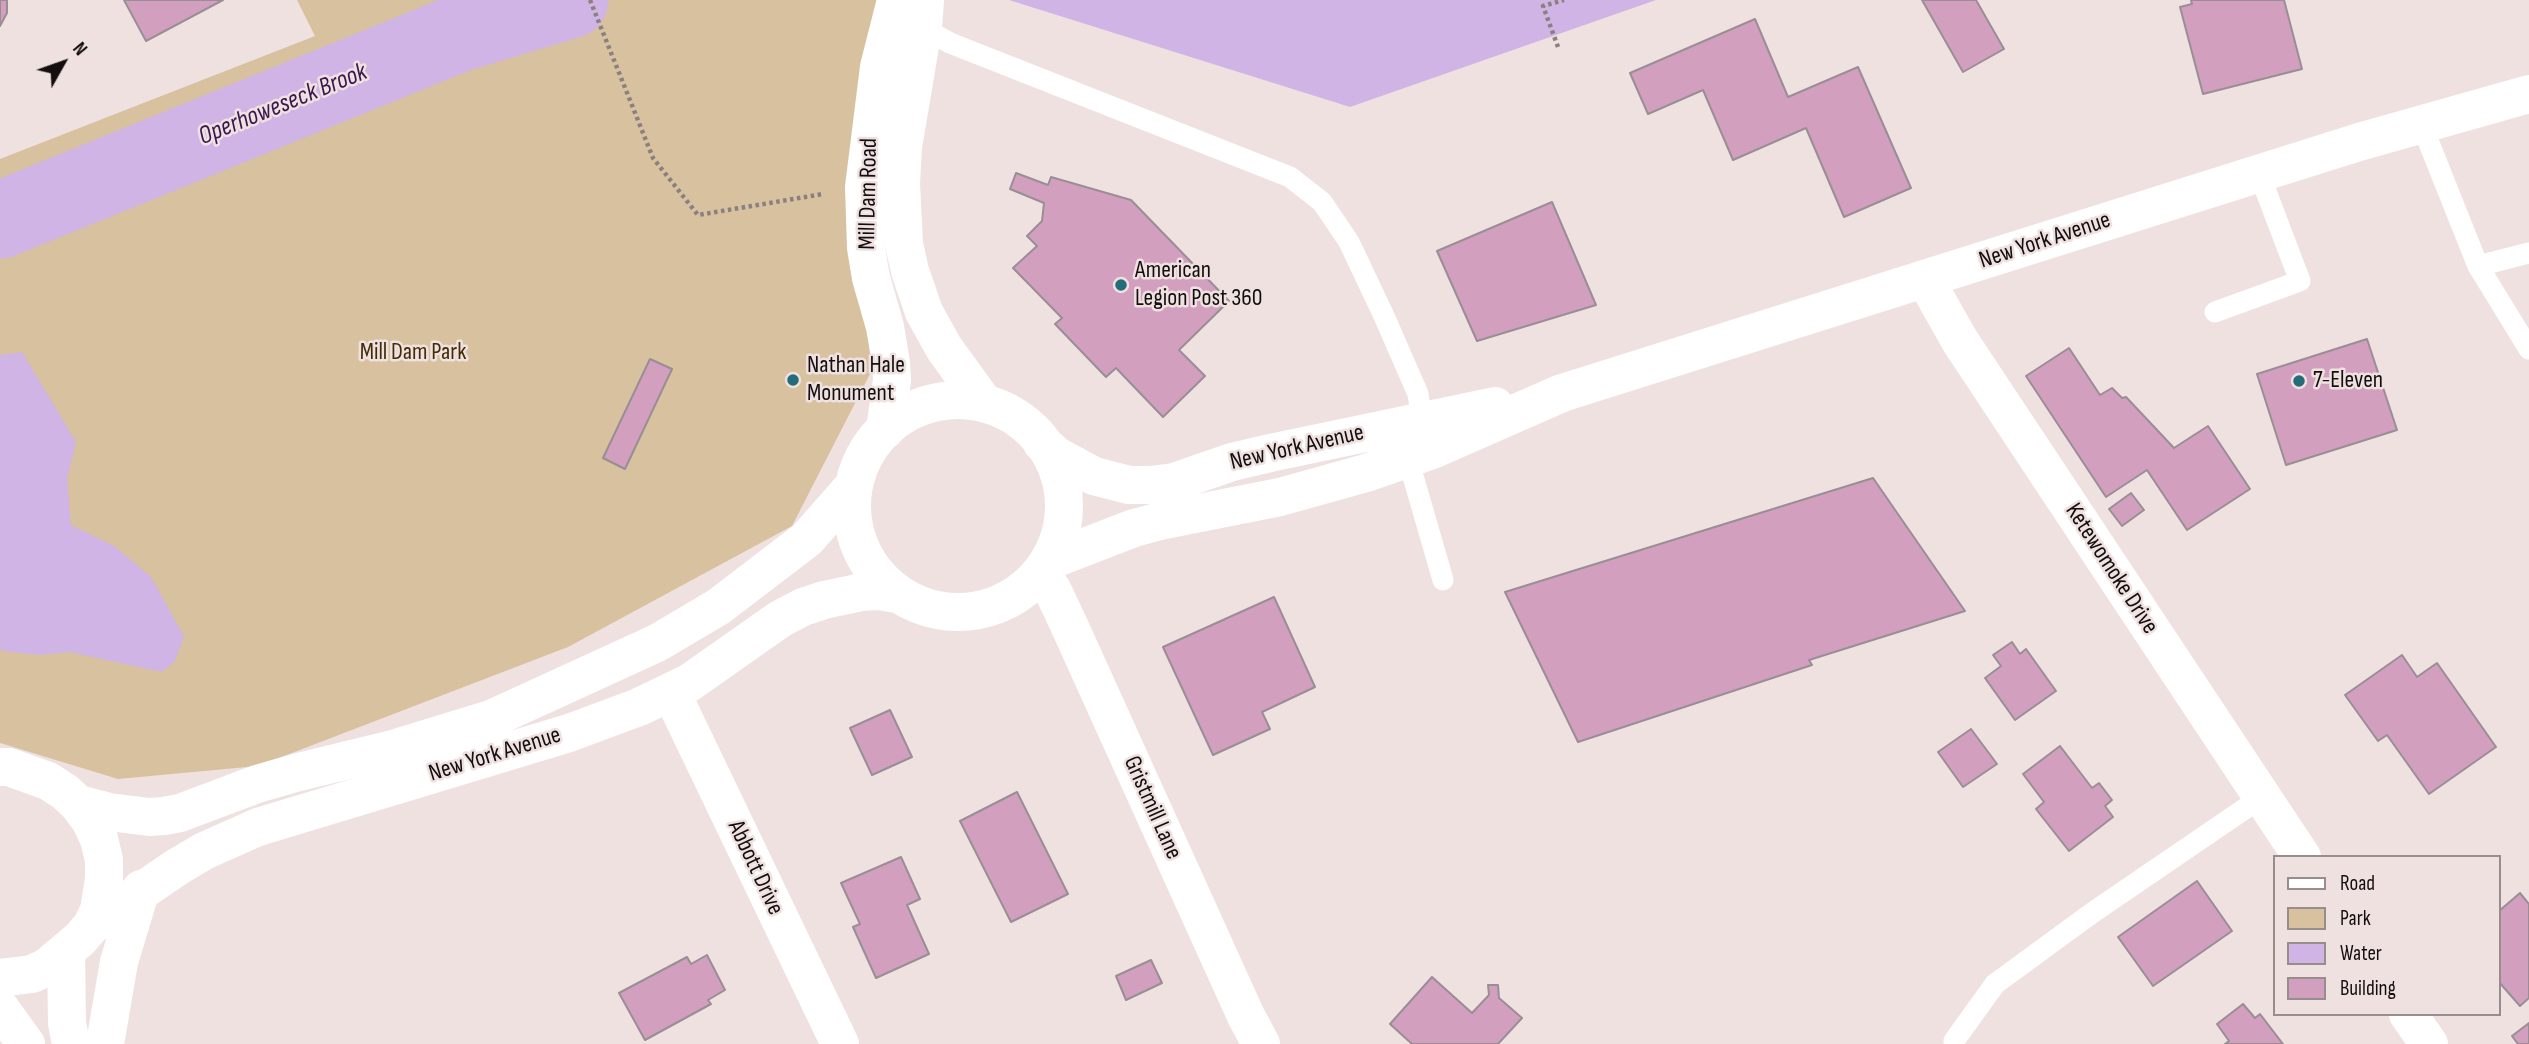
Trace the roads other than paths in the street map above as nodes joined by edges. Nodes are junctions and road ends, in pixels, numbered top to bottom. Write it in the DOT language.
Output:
graph roads {
  1 [pos="896,0"];
  2 [pos="924,14"];
  3 [pos="2529,94"];
  4 [pos="2421,123"];
  5 [pos="2259,173"];
  6 [pos="2529,253"];
  7 [pos="2478,266"];
  8 [pos="1925,279"];
  9 [pos="2216,313"];
  10 [pos="2529,349"];
  11 [pos="1562,393"];
  12 [pos="981,400"];
  13 [pos="1422,420"];
  14 [pos="885,430"];
  15 [pos="1042,443"];
  16 [pos="1408,458"];
  17 [pos="850,490"];
  18 [pos="1046,567"];
  19 [pos="1443,580"];
  20 [pos="897,594"];
  21 [pos="671,692"];
  22 [pos="3,766"];
  23 [pos="2262,797"];
  24 [pos="78,804"];
  25 [pos="2301,855"];
  26 [pos="141,889"];
  27 [pos="92,925"];
  28 [pos="66,953"];
  29 [pos="0,978"];
  30 [pos="0,1008"];
  31 [pos="2409,1016"];
  32 [pos="1954,1041"];
  33 [pos="26,1044"];
  34 [pos="71,1044"];
  35 [pos="105,1044"];
  36 [pos="840,1044"];
  37 [pos="1261,1044"];
  38 [pos="2429,1044"];
  1 -- 14 [label="street, Mill Dam Road"];
  2 -- 12 [label="street, Mill Dam Road"];
  2 -- 13 [label="lane"];
  3 -- 4 [label="street, New York Avenue"];
  4 -- 5 [label="street, New York Avenue"];
  4 -- 7 [label="lane"];
  5 -- 8 [label="street, New York Avenue"];
  5 -- 9 [label="lane"];
  6 -- 7 [label="lane"];
  7 -- 10 [label="lane"];
  8 -- 11 [label="street, New York Avenue"];
  8 -- 23 [label="street, Ketewomoke Drive"];
  11 -- 13 [label="street, New York Avenue"];
  11 -- 16 [label="street, New York Avenue"];
  12 -- 14 [label="street"];
  12 -- 15 [label="street"];
  13 -- 15 [label="street, New York Avenue"];
  14 -- 17 [label="street"];
  15 -- 18 [label="street"];
  16 -- 18 [label="street, New York Avenue"];
  16 -- 19 [label="lane"];
  17 -- 20 [label="street"];
  17 -- 24 [label="street, New York Avenue"];
  18 -- 20 [label="street"];
  18 -- 37 [label="street, Gristmill Lane"];
  20 -- 21 [label="street, New York Avenue"];
  21 -- 26 [label="street, New York Avenue"];
  21 -- 36 [label="street, Abbott Drive"];
  22 -- 24 [label="street"];
  23 -- 25 [label="street, Ketewomoke Drive"];
  23 -- 32 [label="lane"];
  24 -- 27 [label="street"];
  26 -- 27 [label="street, New York Avenue"];
  26 -- 35 [label="street"];
  27 -- 28 [label="street"];
  28 -- 29 [label="street"];
  28 -- 34 [label="street"];
  30 -- 33 [label="street"];
  31 -- 38 [label="street"];
}
